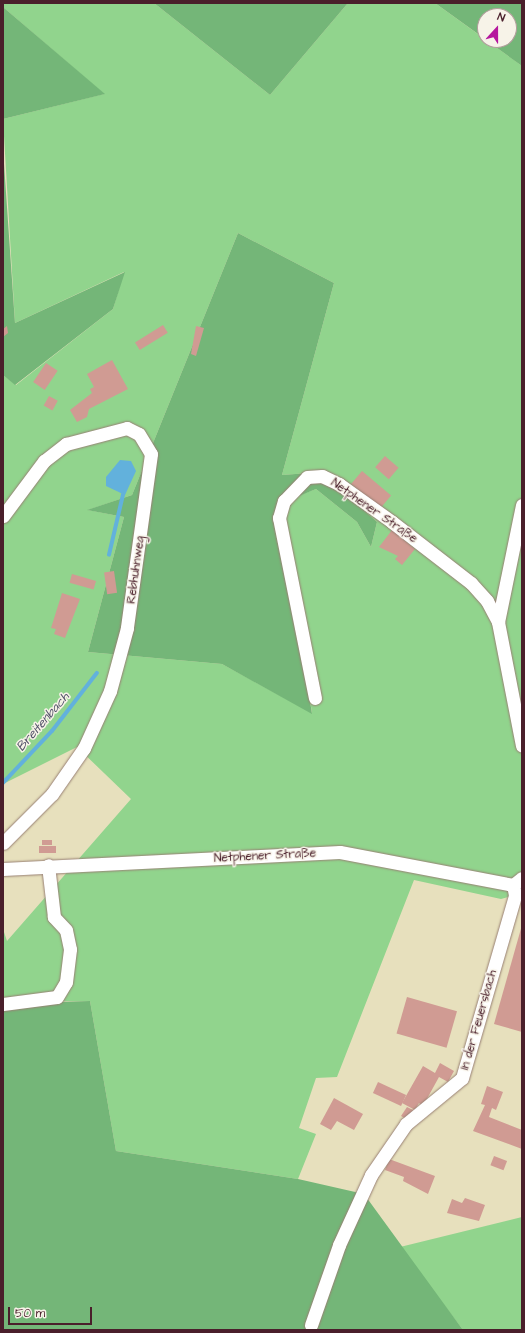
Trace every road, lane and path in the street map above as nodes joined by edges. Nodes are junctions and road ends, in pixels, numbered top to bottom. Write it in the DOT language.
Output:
graph roads {
  1 [pos="522,505"];
  2 [pos="3,516"];
  3 [pos="498,622"];
  4 [pos="315,698"];
  5 [pos="522,746"];
  6 [pos="3,843"];
  7 [pos="48,865"];
  8 [pos="3,869"];
  9 [pos="517,882"];
  10 [pos="3,1004"];
  11 [pos="311,1325"];
  1 -- 3 [label="street, Netphener Straße"];
  2 -- 6 [label="street, Rebhuhnweg"];
  3 -- 4 [label="street, Netphener Straße"];
  3 -- 5 [label="street, Netphener Straße"];
  7 -- 8 [label="street, Netphener Straße"];
  7 -- 9 [label="street, Netphener Straße"];
  7 -- 10 [label="street"];
  9 -- 11 [label="street, In der Feuersbach"];
}
